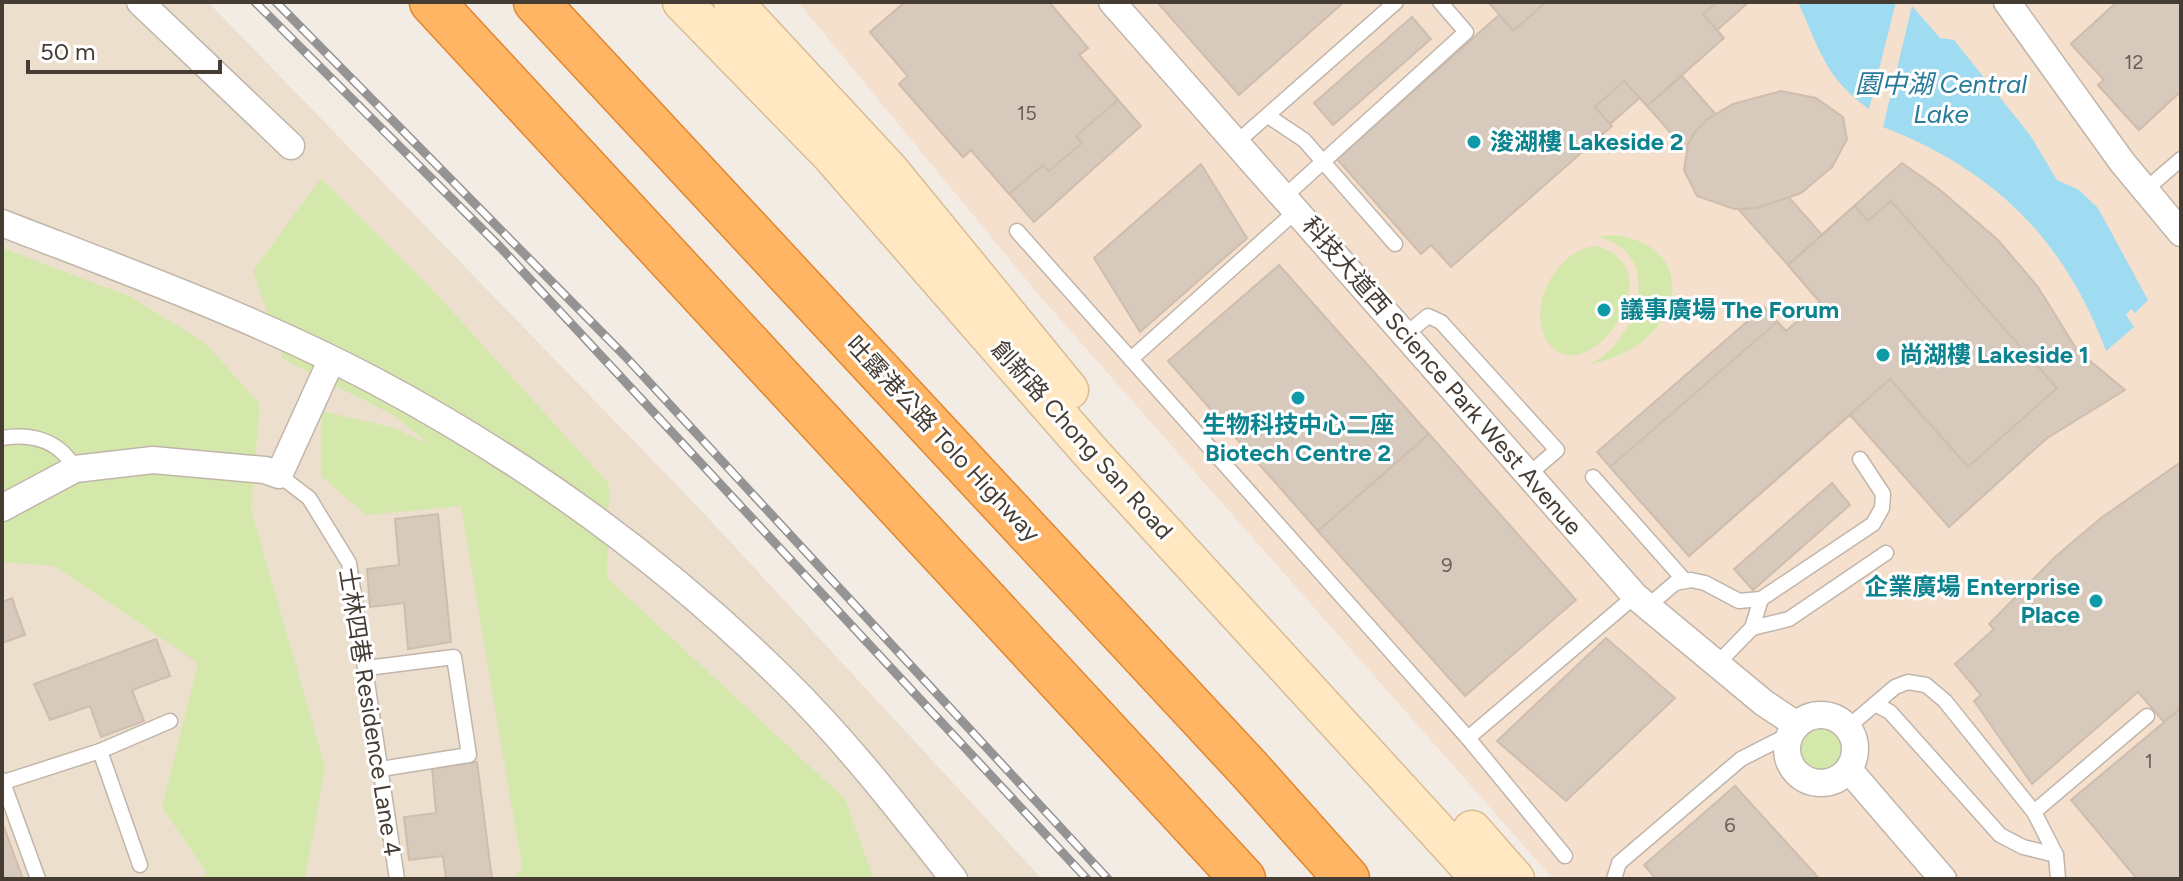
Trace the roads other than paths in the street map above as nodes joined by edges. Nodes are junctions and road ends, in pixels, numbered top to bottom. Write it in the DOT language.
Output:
graph roads {
  1 [pos="140,2"];
  2 [pos="432,2"];
  3 [pos="536,2"];
  4 [pos="682,2"];
  5 [pos="733,2"];
  6 [pos="1112,2"];
  7 [pos="1396,2"];
  8 [pos="1440,2"];
  9 [pos="2007,2"];
  10 [pos="1268,116"];
  11 [pos="1236,143"];
  12 [pos="291,146"];
  13 [pos="2181,159"];
  14 [pos="1323,162"];
  15 [pos="2144,191"];
  16 [pos="1290,204"];
  17 [pos="2,223"];
  18 [pos="1017,231"];
  19 [pos="2181,233"];
  20 [pos="1395,244"];
  21 [pos="1405,335"];
  22 [pos="1131,359"];
  23 [pos="331,361"];
  24 [pos="2,438"];
  25 [pos="1860,459"];
  26 [pos="75,469"];
  27 [pos="279,475"];
  28 [pos="1528,475"];
  29 [pos="1593,477"];
  30 [pos="2,508"];
  31 [pos="1886,553"];
  32 [pos="1685,581"];
  33 [pos="1761,599"];
  34 [pos="1641,601"];
  35 [pos="1752,628"];
  36 [pos="1716,665"];
  37 [pos="367,668"];
  38 [pos="1875,704"];
  39 [pos="2147,716"];
  40 [pos="170,721"];
  41 [pos="1848,727"];
  42 [pos="1793,730"];
  43 [pos="1468,738"];
  44 [pos="100,751"];
  45 [pos="381,769"];
  46 [pos="1849,770"];
  47 [pos="3,781"];
  48 [pos="2034,812"];
  49 [pos="2056,855"];
  50 [pos="1565,856"];
  51 [pos="140,865"];
  52 [pos="38,879"];
  53 [pos="397,879"];
  54 [pos="954,879"];
  55 [pos="1243,879"];
  56 [pos="1347,879"];
  57 [pos="1481,879"];
  58 [pos="1515,879"];
  59 [pos="1614,879"];
  60 [pos="1943,879"];
  61 [pos="2058,879"];
  1 -- 12 [label="street"];
  2 -- 55 [label="highway"];
  3 -- 56 [label="highway, 吐露港公路 Tolo Highway"];
  4 -- 57 [label="main road, 創新路 Chong San Road"];
  5 -- 58 [label="main road, 創新路 Chong San Road"];
  6 -- 11 [label="street, 科技大道西 Science Park West Avenue"];
  7 -- 10 [label="lane"];
  8 -- 14 [label="lane"];
  9 -- 15 [label="street"];
  10 -- 11 [label="lane"];
  10 -- 14 [label="lane"];
  11 -- 16 [label="street, 科技大道西 Science Park West Avenue"];
  13 -- 15 [label="lane"];
  14 -- 16 [label="lane"];
  14 -- 20 [label="lane"];
  15 -- 19 [label="street"];
  16 -- 21 [label="street, 科技大道西 Science Park West Avenue"];
  16 -- 22 [label="lane"];
  17 -- 23 [label="street"];
  18 -- 22 [label="lane"];
  21 -- 28 [label="street, 科技大道西 Science Park West Avenue"];
  21 -- 28 [label="lane"];
  22 -- 43 [label="lane"];
  23 -- 27 [label="street"];
  23 -- 54 [label="street"];
  24 -- 26 [label="lane"];
  25 -- 33 [label="lane"];
  26 -- 27 [label="street"];
  26 -- 30 [label="street"];
  27 -- 37 [label="lane, 士林四巷 Residence Lane 4"];
  28 -- 34 [label="street, 科技大道西 Science Park West Avenue"];
  29 -- 32 [label="lane"];
  31 -- 35 [label="lane"];
  32 -- 33 [label="lane"];
  32 -- 34 [label="lane"];
  33 -- 35 [label="lane"];
  34 -- 36 [label="street, 科技大道西 Science Park West Avenue"];
  34 -- 43 [label="lane"];
  35 -- 36 [label="lane"];
  36 -- 42 [label="street, 科技大道西 Science Park West Avenue"];
  37 -- 45 [label="lane, 士林四巷 Residence Lane 4"];
  37 -- 45 [label="lane"];
  38 -- 41 [label="lane"];
  38 -- 48 [label="lane"];
  38 -- 49 [label="lane"];
  39 -- 48 [label="lane"];
  40 -- 44 [label="lane"];
  41 -- 42 [label="street"];
  41 -- 46 [label="street"];
  42 -- 46 [label="street"];
  42 -- 59 [label="lane"];
  43 -- 50 [label="lane"];
  44 -- 47 [label="lane"];
  44 -- 51 [label="lane"];
  45 -- 53 [label="lane, 士林四巷 Residence Lane 4"];
  46 -- 60 [label="street"];
  47 -- 52 [label="lane"];
  48 -- 49 [label="lane"];
  49 -- 61 [label="lane"];
}
